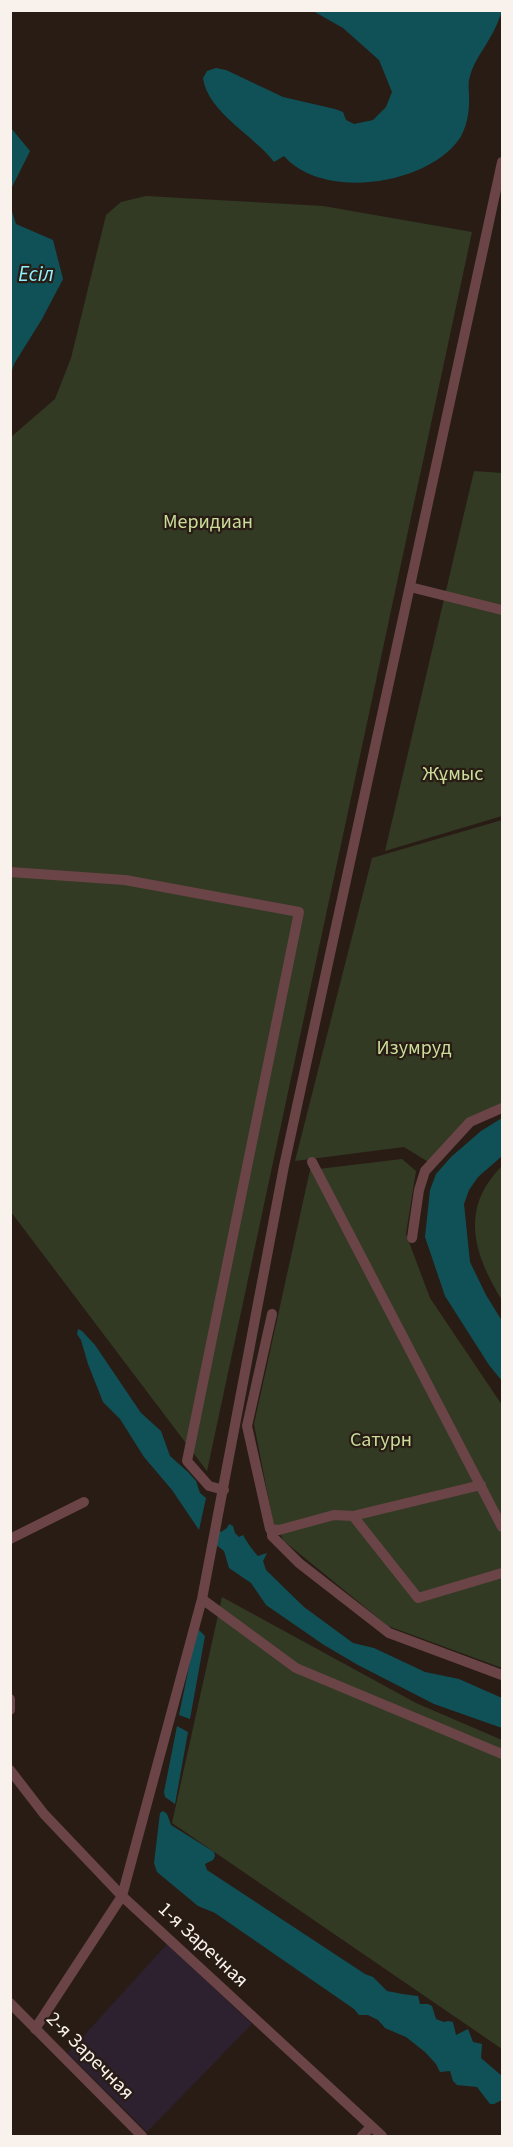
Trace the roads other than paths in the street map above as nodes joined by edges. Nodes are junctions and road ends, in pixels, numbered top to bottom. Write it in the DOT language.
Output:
graph roads {
  1 [pos="502,162"];
  2 [pos="410,587"];
  3 [pos="502,609"];
  4 [pos="10,872"];
  5 [pos="502,1108"];
  6 [pos="312,1162"];
  7 [pos="412,1239"];
  8 [pos="272,1314"];
  9 [pos="481,1485"];
  10 [pos="224,1490"];
  11 [pos="84,1502"];
  12 [pos="352,1516"];
  13 [pos="502,1527"];
  14 [pos="272,1530"];
  15 [pos="10,1539"];
  16 [pos="502,1574"];
  17 [pos="202,1599"];
  18 [pos="502,1675"];
  19 [pos="10,1699"];
  20 [pos="10,1710"];
  21 [pos="502,1754"];
  22 [pos="11,1774"];
  23 [pos="122,1896"];
  24 [pos="10,2003"];
  25 [pos="35,2029"];
  26 [pos="371,2127"];
  27 [pos="142,2136"];
  28 [pos="362,2136"];
  29 [pos="382,2136"];
  1 -- 2 [label="street"];
  2 -- 3 [label="street"];
  2 -- 10 [label="street"];
  4 -- 10 [label="street"];
  5 -- 7 [label="street"];
  6 -- 9 [label="street"];
  8 -- 14 [label="street"];
  9 -- 12 [label="street"];
  9 -- 13 [label="street"];
  10 -- 17 [label="street"];
  11 -- 15 [label="street"];
  12 -- 14 [label="street"];
  12 -- 16 [label="street"];
  14 -- 18 [label="street"];
  17 -- 21 [label="street"];
  17 -- 23 [label="street"];
  19 -- 20 [label="street"];
  22 -- 23 [label="street, 1-я Заречная"];
  23 -- 25 [label="street"];
  23 -- 26 [label="street, 1-я Заречная"];
  24 -- 25 [label="street, 2-я Заречная"];
  25 -- 27 [label="street, 2-я Заречная"];
  26 -- 28 [label="street"];
  26 -- 29 [label="street, 1-я Заречная"];
}
